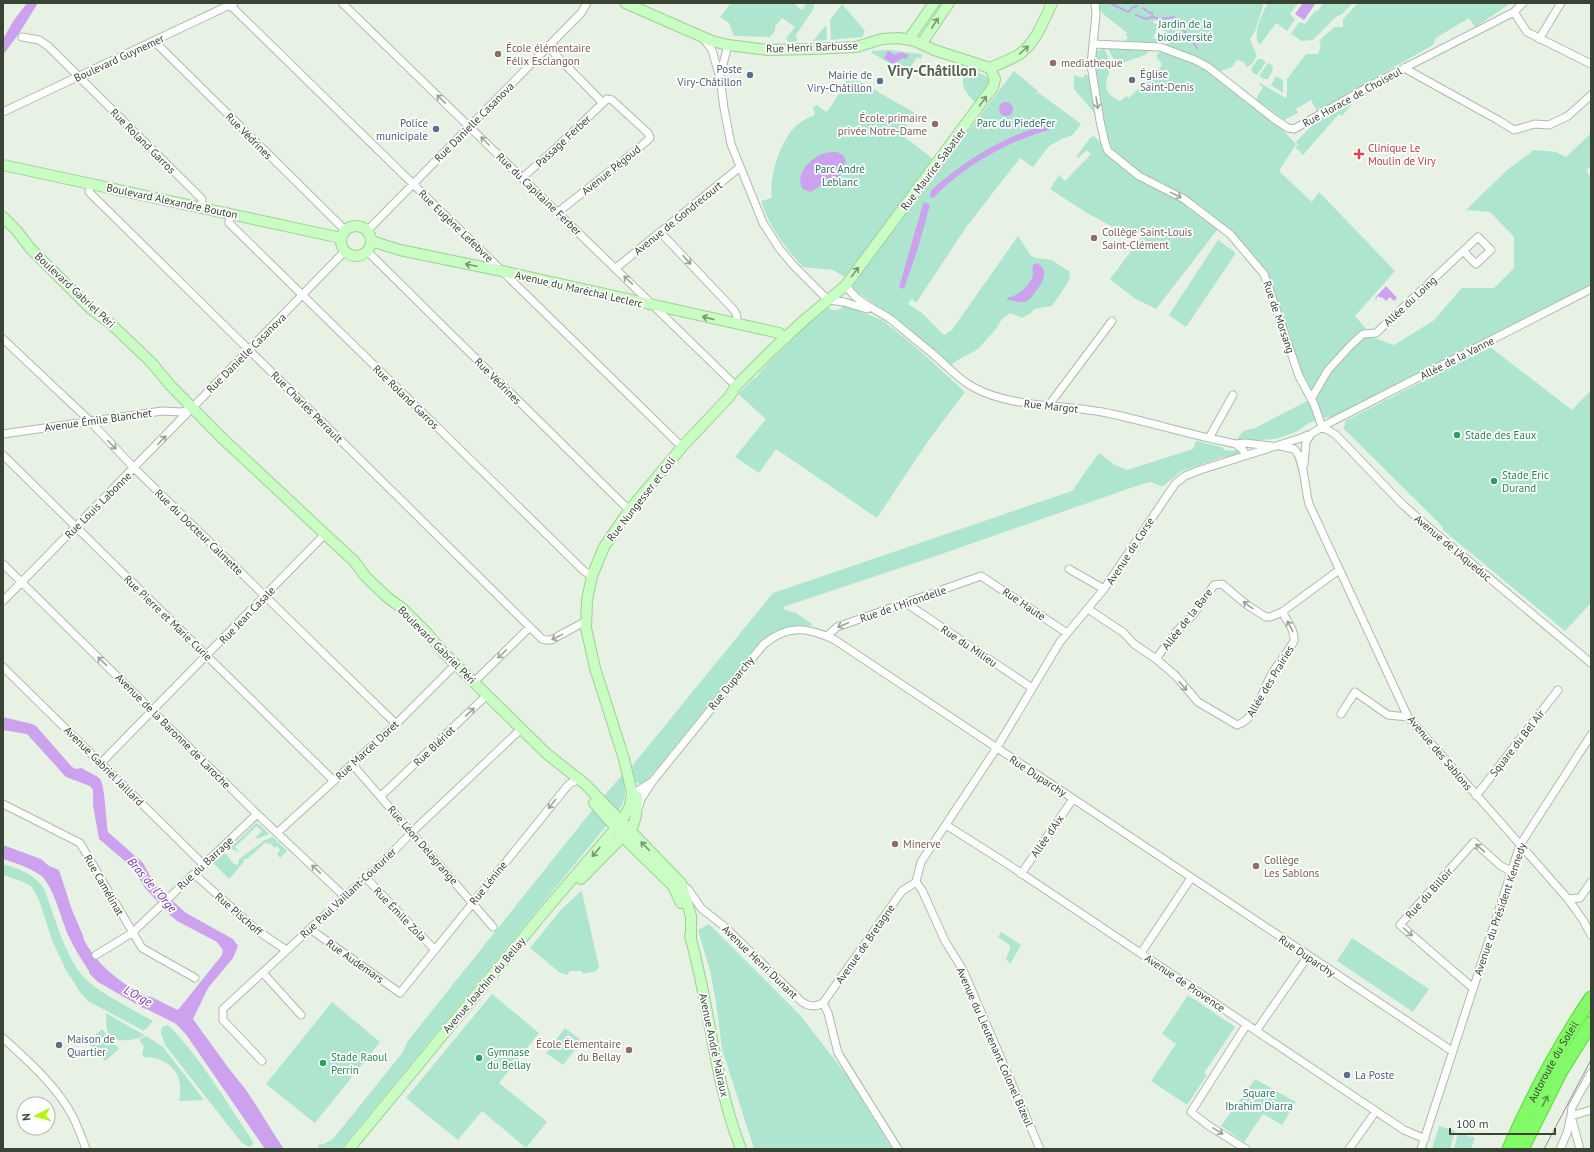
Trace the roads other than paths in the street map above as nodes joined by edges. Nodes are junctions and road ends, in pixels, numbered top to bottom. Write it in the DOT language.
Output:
graph roads {
  1 [pos="342,3"];
  2 [pos="587,3"];
  3 [pos="594,3"];
  4 [pos="625,3"];
  5 [pos="934,3"];
  6 [pos="949,3"];
  7 [pos="1052,3"];
  8 [pos="1095,3"];
  9 [pos="1523,3"];
  10 [pos="1560,3"];
  11 [pos="232,4"];
  12 [pos="633,5"];
  13 [pos="1514,12"];
  14 [pos="581,13"];
  15 [pos="702,36"];
  16 [pos="22,37"];
  17 [pos="1539,38"];
  18 [pos="909,39"];
  19 [pos="154,41"];
  20 [pos="922,43"];
  21 [pos="1093,44"];
  22 [pos="728,45"];
  23 [pos="548,47"];
  24 [pos="1591,64"];
  25 [pos="990,68"];
  26 [pos="1404,68"];
  27 [pos="79,76"];
  28 [pos="720,78"];
  29 [pos="1591,95"];
  30 [pos="603,103"];
  31 [pos="3,112"];
  32 [pos="469,126"];
  33 [pos="3,165"];
  34 [pos="740,167"];
  35 [pos="522,178"];
  36 [pos="91,184"];
  37 [pos="413,184"];
  38 [pos="201,207"];
  39 [pos="558,212"];
  40 [pos="230,213"];
  41 [pos="3,217"];
  42 [pos="367,231"];
  43 [pos="660,232"];
  44 [pos="343,234"];
  45 [pos="371,241"];
  46 [pos="345,251"];
  47 [pos="367,251"];
  48 [pos="1463,251"];
  49 [pos="616,268"];
  50 [pos="502,271"];
  51 [pos="843,288"];
  52 [pos="1591,289"];
  53 [pos="302,296"];
  54 [pos="828,300"];
  55 [pos="844,302"];
  56 [pos="654,306"];
  57 [pos="890,319"];
  58 [pos="1112,321"];
  59 [pos="736,324"];
  60 [pos="786,338"];
  61 [pos="3,339"];
  62 [pos="249,350"];
  63 [pos="736,386"];
  64 [pos="1233,395"];
  65 [pos="1311,399"];
  66 [pos="1049,405"];
  67 [pos="194,406"];
  68 [pos="90,421"];
  69 [pos="1322,427"];
  70 [pos="3,434"];
  71 [pos="1311,434"];
  72 [pos="1209,438"];
  73 [pos="1298,439"];
  74 [pos="1236,444"];
  75 [pos="1274,446"];
  76 [pos="682,447"];
  77 [pos="1296,450"];
  78 [pos="3,455"];
  79 [pos="1246,455"];
  80 [pos="134,468"];
  81 [pos="1303,478"];
  82 [pos="630,509"];
  83 [pos="75,527"];
  84 [pos="325,534"];
  85 [pos="3,564"];
  86 [pos="1070,569"];
  87 [pos="1339,570"];
  88 [pos="592,576"];
  89 [pos="981,576"];
  90 [pos="22,583"];
  91 [pos="1104,589"];
  92 [pos="265,596"];
  93 [pos="3,601"];
  94 [pos="906,603"];
  95 [pos="1088,609"];
  96 [pos="1282,612"];
  97 [pos="586,621"];
  98 [pos="530,627"];
  99 [pos="1067,633"];
  100 [pos="827,636"];
  101 [pos="207,656"];
  102 [pos="1156,659"];
  103 [pos="1591,663"];
  104 [pos="456,664"];
  105 [pos="3,667"];
  106 [pos="474,682"];
  107 [pos="1032,688"];
  108 [pos="1558,690"];
  109 [pos="487,696"];
  110 [pos="153,711"];
  111 [pos="1342,714"];
  112 [pos="1408,717"];
  113 [pos="396,724"];
  114 [pos="521,729"];
  115 [pos="1591,735"];
  116 [pos="996,749"];
  117 [pos="101,763"];
  118 [pos="352,764"];
  119 [pos="334,781"];
  120 [pos="577,781"];
  121 [pos="652,782"];
  122 [pos="634,794"];
  123 [pos="381,796"];
  124 [pos="1476,796"];
  125 [pos="1073,799"];
  126 [pos="3,804"];
  127 [pos="257,814"];
  128 [pos="636,814"];
  129 [pos="618,825"];
  130 [pos="946,825"];
  131 [pos="412,832"];
  132 [pos="277,833"];
  133 [pos="626,833"];
  134 [pos="1520,845"];
  135 [pos="204,865"];
  136 [pos="1511,871"];
  137 [pos="194,874"];
  138 [pos="1021,874"];
  139 [pos="366,878"];
  140 [pos="1191,878"];
  141 [pos="916,882"];
  142 [pos="1591,882"];
  143 [pos="681,883"];
  144 [pos="344,896"];
  145 [pos="1568,899"];
  146 [pos="473,903"];
  147 [pos="701,908"];
  148 [pos="687,912"];
  149 [pos="493,926"];
  150 [pos="310,930"];
  151 [pos="132,933"];
  152 [pos="1591,935"];
  153 [pos="286,950"];
  154 [pos="434,950"];
  155 [pos="1140,953"];
  156 [pos="96,955"];
  157 [pos="1308,956"];
  158 [pos="263,973"];
  159 [pos="195,978"];
  160 [pos="1473,988"];
  161 [pos="400,992"];
  162 [pos="1591,998"];
  163 [pos="823,1003"];
  164 [pos="301,1016"];
  165 [pos="1591,1023"];
  166 [pos="1247,1024"];
  167 [pos="1256,1031"];
  168 [pos="3,1038"];
  169 [pos="1452,1051"];
  170 [pos="262,1061"];
  171 [pos="1591,1073"];
  172 [pos="1591,1110"];
  173 [pos="1376,1111"];
  174 [pos="1571,1116"];
  175 [pos="1425,1139"];
  176 [pos="86,1149"];
  177 [pos="349,1149"];
  178 [pos="357,1149"];
  179 [pos="741,1149"];
  180 [pos="898,1149"];
  181 [pos="1040,1149"];
  182 [pos="1246,1149"];
  183 [pos="1349,1149"];
  184 [pos="1421,1149"];
  185 [pos="1508,1149"];
  186 [pos="1522,1149"];
  187 [pos="1560,1149"];
  188 [pos="1580,1149"];
  32 -- 1 [label="street, Rue du Capitaine Ferber, one-way"];
  2 -- 14 [label="street, Rue Danielle Casanova"];
  3 -- 14 [label="street, Rue Danielle Casanova"];
  4 -- 12 [label="street, Rue Henri Barbusse"];
  5 -- 18 [label="street"];
  20 -- 6 [label="street, one-way"];
  25 -- 7 [label="street, one-way"];
  8 -- 21 [label="street"];
  9 -- 13 [label="street, Rue Horace de Choiseul"];
  10 -- 17 [label="street"];
  11 -- 19 [label="street, Boulevard Guynemer"];
  11 -- 37 [label="street, Rue Eugène Lefebvre"];
  12 -- 15 [label="street, Rue Henri Barbusse"];
  13 -- 17 [label="street"];
  13 -- 26 [label="street, Rue Horace de Choiseul"];
  14 -- 23 [label="street, Rue Danielle Casanova"];
  15 -- 22 [label="street, Rue Henri Barbusse"];
  15 -- 28 [label="street"];
  16 -- 27 [label="street"];
  17 -- 24 [label="street"];
  18 -- 20 [label="street, Rue Henri Barbusse"];
  18 -- 22 [label="street, Rue Henri Barbusse"];
  19 -- 27 [label="street, Boulevard Guynemer"];
  19 -- 44 [label="street, Rue Védrines"];
  20 -- 25 [label="street, Rue Henri Barbusse"];
  21 -- 26 [label="street, Rue Horace de Choiseul"];
  21 -- 65 [label="street, Rue de Morsang, one-way"];
  22 -- 28 [label="street"];
  23 -- 30 [label="street"];
  23 -- 32 [label="street, Rue Danielle Casanova"];
  51 -- 25 [label="street, Rue Maurice Sabatier, one-way"];
  26 -- 29 [label="street"];
  27 -- 31 [label="street, Boulevard Guynemer"];
  27 -- 38 [label="street, Rue Roland Garros"];
  28 -- 34 [label="street"];
  30 -- 35 [label="street, Passage Ferber"];
  30 -- 39 [label="street, Avenue Pégoud"];
  35 -- 32 [label="street, Rue du Capitaine Ferber, one-way"];
  32 -- 37 [label="street, Rue Danielle Casanova"];
  33 -- 36 [label="street, Boulevard Alexandre Bouton"];
  34 -- 43 [label="street, Avenue de Gondrecourt"];
  34 -- 54 [label="street"];
  35 -- 39 [label="street, Rue du Capitaine Ferber"];
  36 -- 38 [label="street, Boulevard Alexandre Bouton"];
  36 -- 62 [label="street, Rue Charles Perrault"];
  37 -- 42 [label="street, Rue Danielle Casanova"];
  37 -- 50 [label="street, Rue Eugène Lefebvre"];
  38 -- 40 [label="street, Boulevard Alexandre Bouton"];
  39 -- 49 [label="street, Rue du Capitaine Ferber"];
  40 -- 44 [label="street, Boulevard Alexandre Bouton"];
  40 -- 53 [label="street, Rue Roland Garros"];
  41 -- 67 [label="street, Boulevard Gabriel Péri"];
  42 -- 44 [label="street"];
  42 -- 45 [label="street"];
  43 -- 49 [label="street, Avenue de Gondrecourt"];
  43 -- 59 [label="street, one-way"];
  44 -- 46 [label="street"];
  45 -- 47 [label="street"];
  50 -- 45 [label="street, Avenue du Maréchal Leclerc, one-way"];
  46 -- 47 [label="street"];
  46 -- 53 [label="street, Rue Danielle Casanova"];
  47 -- 82 [label="street, Rue Védrines"];
  48 -- 65 [label="street, Allée du Loing"];
  56 -- 49 [label="street, Rue du Capitaine Ferber, one-way"];
  50 -- 56 [label="street, Avenue du Maréchal Leclerc"];
  50 -- 76 [label="street, Rue Eugène Lefebvre"];
  51 -- 54 [label="street, Rue Maurice Sabatier"];
  51 -- 55 [label="street"];
  51 -- 57 [label="street, Rue Margot"];
  52 -- 69 [label="street, Allée de la Vanne"];
  53 -- 62 [label="street, Rue Danielle Casanova"];
  53 -- 88 [label="street, Rue Roland Garros"];
  54 -- 55 [label="street, Rue Margot"];
  54 -- 60 [label="street, Rue Nungesser et Coli"];
  55 -- 57 [label="street, Rue Margot"];
  59 -- 56 [label="street, Avenue du Maréchal Leclerc, one-way"];
  56 -- 63 [label="street, Rue du Capitaine Ferber"];
  57 -- 66 [label="street, Rue Margot"];
  58 -- 66 [label="street"];
  59 -- 60 [label="street, Avenue du Maréchal Leclerc"];
  60 -- 63 [label="street, Rue Nungesser et Coli"];
  61 -- 68 [label="street, Rue du Docteur Calmette"];
  62 -- 67 [label="street, Rue Danielle Casanova"];
  62 -- 98 [label="street, Rue Charles Perrault"];
  63 -- 76 [label="street, Rue Nungesser et Coli"];
  64 -- 72 [label="street"];
  65 -- 69 [label="street, Rue de Morsang"];
  66 -- 72 [label="street, Rue Margot"];
  67 -- 68 [label="street, Avenue Émile Blanchet"];
  80 -- 67 [label="street, Rue Louis Labonne, one-way"];
  67 -- 84 [label="street, Boulevard Gabriel Péri"];
  68 -- 70 [label="street, Avenue Émile Blanchet"];
  68 -- 80 [label="street, Rue du Docteur Calmette, one-way"];
  69 -- 71 [label="street, Avenue de Corse"];
  69 -- 103 [label="street, Avenue de l'Aqueduc"];
  71 -- 73 [label="street, Avenue de Corse"];
  71 -- 81 [label="street, Avenue des Sablons"];
  72 -- 74 [label="street, Rue Margot"];
  73 -- 75 [label="street, Avenue de Corse"];
  73 -- 77 [label="street, Avenue des Sablons"];
  74 -- 75 [label="street, Rue Margot"];
  74 -- 79 [label="street"];
  75 -- 77 [label="street"];
  75 -- 79 [label="street, Avenue de Corse"];
  76 -- 82 [label="street, Rue Nungesser et Coli"];
  77 -- 81 [label="street, Avenue des Sablons"];
  78 -- 83 [label="street, Rue Pierre et Marie Curie"];
  79 -- 91 [label="street, Avenue de Corse"];
  80 -- 83 [label="street, Rue Louis Labonne"];
  80 -- 92 [label="street, Rue du Docteur Calmette"];
  81 -- 87 [label="street, Avenue des Sablons"];
  82 -- 88 [label="street, Rue Nungesser et Coli"];
  83 -- 90 [label="street, Rue Louis Labonne"];
  83 -- 101 [label="street, Rue Pierre et Marie Curie"];
  84 -- 92 [label="street, Rue Jean Casale"];
  84 -- 104 [label="street, Boulevard Gabriel Péri"];
  85 -- 90 [label="street, Avenue de la Baronne de Laroche"];
  86 -- 91 [label="street"];
  87 -- 96 [label="street, Allée de la Bare"];
  87 -- 112 [label="street, Avenue des Sablons"];
  88 -- 97 [label="street, Rue Nungesser et Coli"];
  89 -- 94 [label="street, Rue de l'Hirondelle"];
  89 -- 99 [label="street, Rue Haute"];
  90 -- 93 [label="street, Rue Louis Labonne"];
  110 -- 90 [label="street, Avenue de la Baronne de Laroche, one-way"];
  91 -- 95 [label="street, Avenue de Corse"];
  92 -- 101 [label="street, Rue Jean Casale"];
  92 -- 113 [label="street, Rue du Docteur Calmette"];
  94 -- 100 [label="street, Rue de l'Hirondelle, one-way"];
  94 -- 107 [label="street, Rue du Milieu"];
  95 -- 99 [label="street, Avenue de Corse"];
  95 -- 102 [label="street, Allée des Prairies"];
  96 -- 102 [label="street, Allée de la Bare, one-way"];
  102 -- 96 [label="street, Allée des Prairies, one-way"];
  97 -- 98 [label="street, Rue Charles Perrault, one-way"];
  97 -- 122 [label="street, Rue Nungesser et Coli"];
  98 -- 106 [label="street, one-way"];
  99 -- 107 [label="street, Avenue de Corse"];
  100 -- 116 [label="street, Rue Duparchy"];
  100 -- 121 [label="street, Rue Duparchy"];
  101 -- 110 [label="street, Rue Jean Casale"];
  101 -- 119 [label="street, Rue Pierre et Marie Curie"];
  104 -- 106 [label="street, Boulevard Gabriel Péri"];
  104 -- 113 [label="street, Rue Marcel Doret"];
  105 -- 117 [label="street, Avenue Gabriel Jaillard"];
  106 -- 109 [label="street, Boulevard Gabriel Péri"];
  107 -- 116 [label="street, Avenue de Corse"];
  108 -- 124 [label="street, Square du Bel Air"];
  109 -- 114 [label="street, Boulevard Gabriel Péri"];
  123 -- 109 [label="street, Rue Blériot, one-way"];
  110 -- 117 [label="street, Rue Jean Casale"];
  110 -- 127 [label="street, Avenue de la Baronne de Laroche"];
  111 -- 112 [label="street"];
  112 -- 124 [label="street, Avenue des Sablons"];
  113 -- 118 [label="street, Rue Marcel Doret"];
  114 -- 120 [label="street, Boulevard Gabriel Péri"];
  114 -- 131 [label="street, Rue Paul Vaillant-Couturier"];
  115 -- 134 [label="street, Avenue du Président Kennedy"];
  116 -- 125 [label="street, Rue Duparchy"];
  116 -- 130 [label="street"];
  117 -- 135 [label="street, Avenue Gabriel Jaillard"];
  118 -- 119 [label="street, Rue Marcel Doret"];
  118 -- 123 [label="street, Rue Léon Delagrange"];
  119 -- 132 [label="street, Rue Marcel Doret"];
  120 -- 129 [label="street, Boulevard Gabriel Péri"];
  120 -- 146 [label="street, Rue Lénine, one-way"];
  121 -- 122 [label="street, Rue Duparchy"];
  121 -- 128 [label="street, Rue Duparchy"];
  122 -- 128 [label="street, Rue Nungesser et Coli"];
  122 -- 129 [label="street"];
  123 -- 131 [label="street, Rue Léon Delagrange"];
  124 -- 134 [label="street, Avenue des Sablons"];
  125 -- 138 [label="street, Allée d'Aix"];
  125 -- 140 [label="street, Rue Duparchy"];
  126 -- 151 [label="street, Rue Camélinat"];
  127 -- 132 [label="street, Avenue de la Baronne de Laroche"];
  127 -- 135 [label="street, Rue du Barrage"];
  128 -- 133 [label="street, Rue Duparchy"];
  129 -- 133 [label="street, Boulevard Gabriel Péri"];
  129 -- 177 [label="street, Avenue Joachim du Bellay, one-way"];
  130 -- 138 [label="street, Avenue de Provence"];
  130 -- 141 [label="street"];
  131 -- 139 [label="street, Rue Paul Vaillant-Couturier"];
  131 -- 146 [label="street, Rue Léon Delagrange"];
  144 -- 132 [label="street, Avenue de la Baronne de Laroche, one-way"];
  143 -- 133 [label="street, Avenue Henri Dunant, one-way"];
  133 -- 148 [label="street"];
  133 -- 178 [label="street, Avenue Joachim du Bellay"];
  134 -- 136 [label="street, Avenue du Président Kennedy"];
  134 -- 145 [label="street, Avenue des Sablons"];
  135 -- 137 [label="street, Rue du Barrage"];
  136 -- 160 [label="street, Avenue du Président Kennedy"];
  136 -- 160 [label="street, Rue du Billoir, one-way"];
  137 -- 151 [label="street, Rue du Barrage"];
  137 -- 153 [label="street, Rue Pischoff"];
  138 -- 155 [label="street, Avenue de Provence"];
  139 -- 144 [label="street, Rue Paul Vaillant-Couturier"];
  139 -- 154 [label="street, Rue Émile Zola"];
  140 -- 155 [label="street"];
  140 -- 157 [label="street, Rue Duparchy"];
  141 -- 163 [label="street, Avenue de Bretagne"];
  141 -- 181 [label="street, Avenue du Lieutenant Colonel Bizeul"];
  142 -- 145 [label="street"];
  143 -- 147 [label="street, Avenue Henri Dunant"];
  143 -- 148 [label="street, Avenue Henri Dunant"];
  144 -- 150 [label="street, Rue Paul Vaillant-Couturier"];
  145 -- 152 [label="street, Avenue des Sablons"];
  146 -- 149 [label="street, Rue Léon Delagrange"];
  146 -- 154 [label="street, Rue Lénine"];
  147 -- 148 [label="street"];
  147 -- 163 [label="street, Avenue Henri Dunant"];
  148 -- 179 [label="street, Avenue André Malraux"];
  150 -- 153 [label="street, Rue Paul Vaillant-Couturier"];
  150 -- 161 [label="street, Rue Audemars"];
  151 -- 156 [label="street, Rue du Barrage"];
  151 -- 159 [label="street, Rue Camélinat"];
  153 -- 158 [label="street, Rue Paul Vaillant-Couturier"];
  154 -- 161 [label="street, Rue Lénine"];
  155 -- 166 [label="street, Avenue de Provence"];
  157 -- 167 [label="street"];
  157 -- 169 [label="street, Rue Duparchy"];
  158 -- 164 [label="street"];
  158 -- 170 [label="street, Rue Paul Vaillant-Couturier"];
  160 -- 169 [label="street, Avenue du Président Kennedy"];
  162 -- 185 [label="highway, Autoroute du Soleil"];
  163 -- 180 [label="street"];
  186 -- 165 [label="highway, Autoroute du Soleil, one-way"];
  166 -- 167 [label="street, Avenue de Provence"];
  166 -- 182 [label="street, one-way"];
  167 -- 173 [label="street, Avenue de Provence"];
  168 -- 176 [label="street"];
  169 -- 175 [label="street, Avenue du Président Kennedy"];
  171 -- 174 [label="street"];
  172 -- 174 [label="street"];
  173 -- 175 [label="street, Avenue de Provence"];
  173 -- 183 [label="street"];
  174 -- 187 [label="street"];
  174 -- 188 [label="street"];
  175 -- 184 [label="street, Avenue du Président Kennedy"];
}
